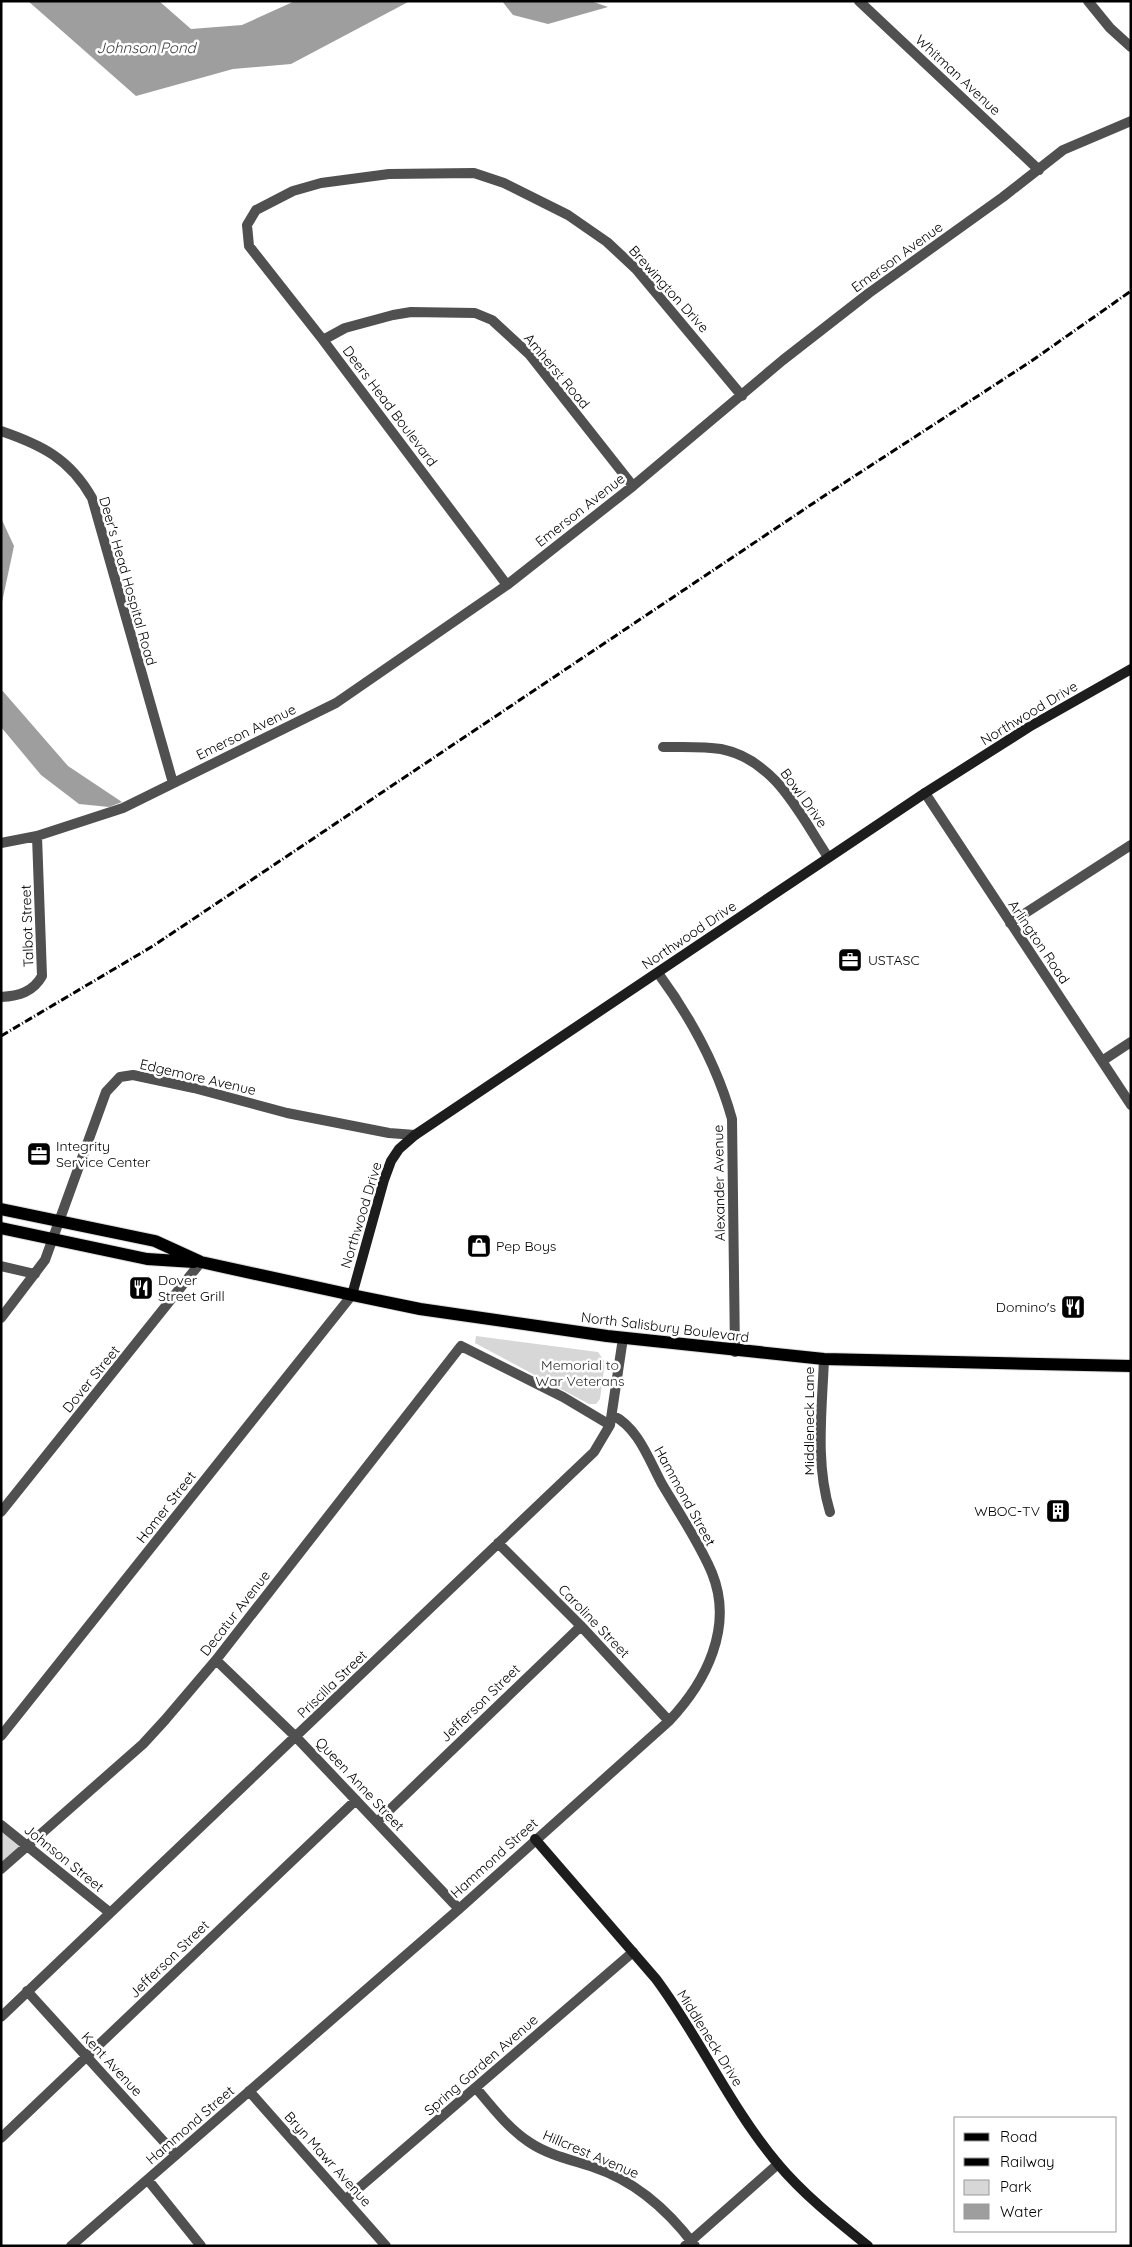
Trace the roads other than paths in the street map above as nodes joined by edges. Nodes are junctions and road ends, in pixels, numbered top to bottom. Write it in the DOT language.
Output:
graph roads {
  1 [pos="859,1"];
  2 [pos="1088,1"];
  3 [pos="1131,47"];
  4 [pos="1131,121"];
  5 [pos="1039,170"];
  6 [pos="249,246"];
  7 [pos="323,340"];
  8 [pos="742,396"];
  9 [pos="1,431"];
  10 [pos="633,486"];
  11 [pos="507,585"];
  12 [pos="1131,669"];
  13 [pos="663,747"];
  14 [pos="173,783"];
  15 [pos="925,794"];
  16 [pos="37,836"];
  17 [pos="1,842"];
  18 [pos="1131,845"];
  19 [pos="828,857"];
  20 [pos="1010,922"];
  21 [pos="658,973"];
  22 [pos="6,997"];
  23 [pos="1131,1042"];
  24 [pos="1102,1061"];
  25 [pos="1131,1105"];
  26 [pos="415,1135"];
  27 [pos="1,1209"];
  28 [pos="60,1221"];
  29 [pos="1,1228"];
  30 [pos="53,1240"];
  31 [pos="201,1262"];
  32 [pos="1,1266"];
  33 [pos="35,1274"];
  34 [pos="352,1295"];
  35 [pos="1,1318"];
  36 [pos="622,1338"];
  37 [pos="461,1346"];
  38 [pos="735,1352"];
  39 [pos="824,1360"];
  40 [pos="1131,1366"];
  41 [pos="611,1420"];
  42 [pos="1,1512"];
  43 [pos="830,1512"];
  44 [pos="498,1542"];
  45 [pos="581,1626"];
  46 [pos="216,1660"];
  47 [pos="669,1720"];
  48 [pos="1,1736"];
  49 [pos="296,1737"];
  50 [pos="356,1800"];
  51 [pos="377,1822"];
  52 [pos="1,1825"];
  53 [pos="535,1839"];
  54 [pos="28,1845"];
  55 [pos="1,1869"];
  56 [pos="459,1909"];
  57 [pos="109,1912"];
  58 [pos="633,1952"];
  59 [pos="28,1991"];
  60 [pos="1,2017"];
  61 [pos="87,2058"];
  62 [pos="476,2088"];
  63 [pos="249,2091"];
  64 [pos="1,2138"];
  65 [pos="176,2155"];
  66 [pos="778,2164"];
  67 [pos="148,2180"];
  68 [pos="346,2199"];
  69 [pos="690,2244"];
  70 [pos="71,2246"];
  71 [pos="201,2246"];
  72 [pos="386,2246"];
  73 [pos="868,2246"];
  1 -- 5 [label="street, Whitman Avenue"];
  2 -- 3 [label="street"];
  4 -- 5 [label="street, Emerson Avenue"];
  5 -- 8 [label="street, Emerson Avenue"];
  6 -- 7 [label="street, Deers Head Boulevard"];
  6 -- 8 [label="street, Brewington Drive"];
  7 -- 10 [label="street, Amherst Road"];
  7 -- 11 [label="street, Deers Head Boulevard"];
  8 -- 10 [label="street, Emerson Avenue"];
  9 -- 14 [label="street, Deer's Head Hospital Road"];
  10 -- 11 [label="street, Emerson Avenue"];
  11 -- 14 [label="street, Emerson Avenue"];
  12 -- 15 [label="street, Northwood Drive"];
  13 -- 19 [label="street, Bowl Drive"];
  14 -- 16 [label="street, Emerson Avenue"];
  15 -- 19 [label="street, Northwood Drive"];
  15 -- 20 [label="street, Arlington Road"];
  16 -- 17 [label="street, Emerson Avenue"];
  16 -- 22 [label="street, Talbot Street"];
  18 -- 20 [label="street"];
  19 -- 21 [label="street, Northwood Drive"];
  20 -- 24 [label="street, Arlington Road"];
  21 -- 26 [label="street, Northwood Drive"];
  21 -- 38 [label="street, Alexander Avenue"];
  23 -- 24 [label="street"];
  24 -- 25 [label="street, Arlington Road"];
  26 -- 28 [label="street, Edgemore Avenue"];
  26 -- 34 [label="street, Northwood Drive"];
  27 -- 28 [label="main road, North Salisbury Boulevard"];
  28 -- 30 [label="street, Edgemore Avenue"];
  28 -- 31 [label="main road, North Salisbury Boulevard"];
  29 -- 30 [label="main road, North Salisbury Boulevard"];
  30 -- 31 [label="main road, North Salisbury Boulevard"];
  30 -- 33 [label="street, Edgemore Avenue"];
  31 -- 34 [label="main road, North Salisbury Boulevard"];
  31 -- 42 [label="street, Dover Street"];
  32 -- 33 [label="street"];
  33 -- 35 [label="street, Edgemore Avenue"];
  34 -- 36 [label="main road, North Salisbury Boulevard"];
  34 -- 48 [label="street, Homer Street"];
  36 -- 38 [label="main road, North Salisbury Boulevard"];
  36 -- 41 [label="street, Priscilla Street"];
  37 -- 41 [label="street, Hammond Street"];
  37 -- 46 [label="street, Decatur Avenue"];
  38 -- 39 [label="main road, North Salisbury Boulevard"];
  39 -- 40 [label="main road, North Salisbury Boulevard"];
  39 -- 43 [label="street, Middleneck Lane"];
  41 -- 44 [label="street, Priscilla Street"];
  41 -- 47 [label="street, Hammond Street"];
  44 -- 45 [label="street, Caroline Street"];
  44 -- 49 [label="street, Priscilla Street"];
  45 -- 47 [label="street, Caroline Street"];
  45 -- 51 [label="street, Jefferson Street"];
  46 -- 49 [label="street, Queen Anne Street"];
  46 -- 54 [label="street, Decatur Avenue"];
  47 -- 53 [label="street, Hammond Street"];
  49 -- 50 [label="street, Queen Anne Street"];
  49 -- 57 [label="street, Priscilla Street"];
  50 -- 51 [label="street, Queen Anne Street"];
  50 -- 61 [label="street, Jefferson Street"];
  51 -- 56 [label="street, Queen Anne Street"];
  52 -- 54 [label="street, Johnson Street"];
  53 -- 56 [label="street, Hammond Street"];
  53 -- 58 [label="street, Middleneck Drive"];
  54 -- 55 [label="street, Decatur Avenue"];
  54 -- 57 [label="street, Johnson Street"];
  56 -- 63 [label="street, Hammond Street"];
  57 -- 59 [label="street, Priscilla Street"];
  58 -- 62 [label="street, Spring Garden Avenue"];
  58 -- 66 [label="street, Middleneck Drive"];
  59 -- 60 [label="street, Priscilla Street"];
  59 -- 61 [label="street, Kent Avenue"];
  61 -- 64 [label="street, Jefferson Street"];
  61 -- 65 [label="street, Kent Avenue"];
  62 -- 68 [label="street, Spring Garden Avenue"];
  62 -- 69 [label="street, Hillcrest Avenue"];
  63 -- 65 [label="street, Hammond Street"];
  63 -- 68 [label="street, Bryn Mawr Avenue"];
  65 -- 67 [label="street, Hammond Street"];
  66 -- 69 [label="street"];
  66 -- 73 [label="street, Middleneck Drive"];
  67 -- 70 [label="street, Hammond Street"];
  67 -- 71 [label="street"];
  68 -- 72 [label="street, Bryn Mawr Avenue"];
}
